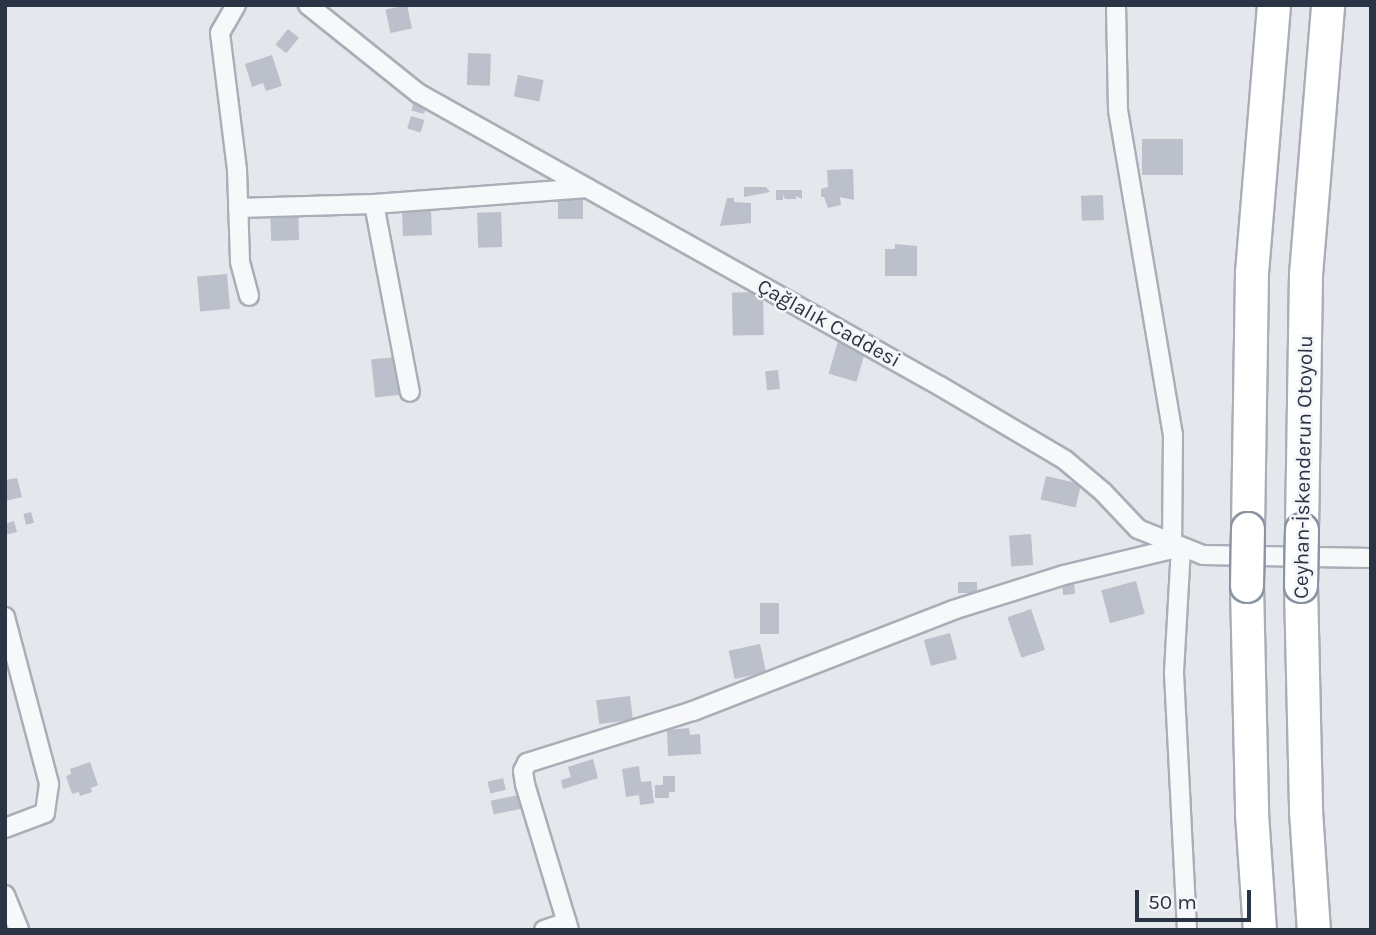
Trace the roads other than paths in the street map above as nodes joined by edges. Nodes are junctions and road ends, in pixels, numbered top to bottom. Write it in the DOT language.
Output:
graph roads {
  1 [pos="236,5"];
  2 [pos="308,5"];
  3 [pos="1116,5"];
  4 [pos="1274,5"];
  5 [pos="1328,5"];
  6 [pos="588,188"];
  7 [pos="374,204"];
  8 [pos="237,208"];
  9 [pos="249,296"];
  10 [pos="410,392"];
  11 [pos="1176,545"];
  12 [pos="1371,558"];
  13 [pos="5,617"];
  14 [pos="5,828"];
  15 [pos="5,895"];
  16 [pos="568,926"];
  17 [pos="19,930"];
  18 [pos="544,930"];
  19 [pos="1187,930"];
  20 [pos="1260,930"];
  21 [pos="1314,930"];
  1 -- 8 [label="street"];
  2 -- 6 [label="street, Çağlalık Caddesi"];
  3 -- 11 [label="street"];
  4 -- 20 [label="highway, bridge"];
  5 -- 21 [label="highway, Ceyhan-İskenderun Otoyolu, bridge"];
  6 -- 7 [label="street"];
  6 -- 11 [label="street, Çağlalık Caddesi"];
  7 -- 8 [label="street"];
  7 -- 10 [label="street"];
  8 -- 9 [label="street"];
  11 -- 12 [label="street, Çağlalık Caddesi"];
  11 -- 16 [label="street"];
  11 -- 19 [label="street"];
  13 -- 14 [label="street"];
  15 -- 17 [label="street"];
  16 -- 18 [label="street"];
}
